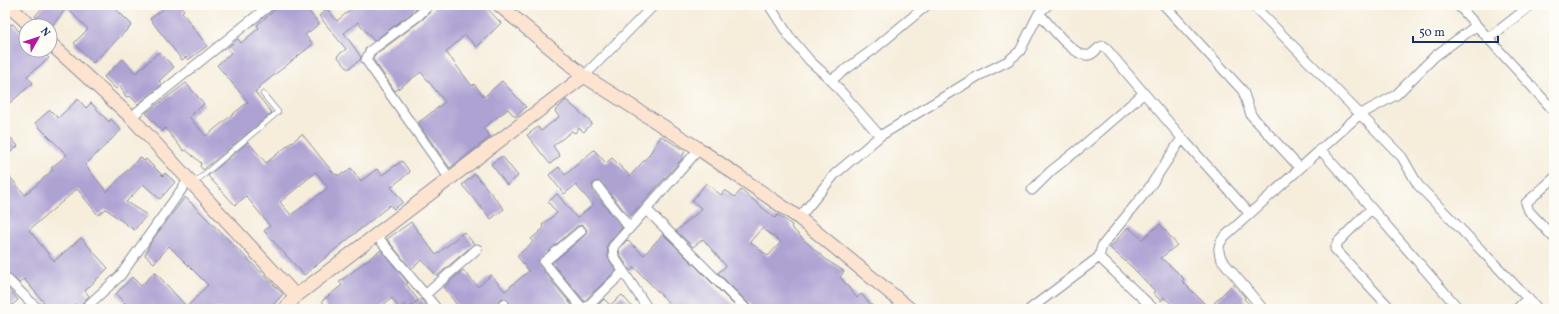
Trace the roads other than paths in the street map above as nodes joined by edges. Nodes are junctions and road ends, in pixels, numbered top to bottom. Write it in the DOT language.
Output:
graph roads {
  1 [pos="8,5"];
  2 [pos="270,5"];
  3 [pos="429,5"];
  4 [pos="499,5"];
  5 [pos="654,5"];
  6 [pos="769,5"];
  7 [pos="927,5"];
  8 [pos="1048,5"];
  9 [pos="1164,5"];
  10 [pos="1253,5"];
  11 [pos="1458,5"];
  12 [pos="1531,5"];
  13 [pos="1040,13"];
  14 [pos="22,18"];
  15 [pos="1476,26"];
  16 [pos="1489,38"];
  17 [pos="58,50"];
  18 [pos="584,76"];
  19 [pos="831,80"];
  20 [pos="1144,93"];
  21 [pos="263,94"];
  22 [pos="1554,111"];
  23 [pos="1358,114"];
  24 [pos="131,117"];
  25 [pos="880,136"];
  26 [pos="1182,138"];
  27 [pos="698,149"];
  28 [pos="1320,149"];
  29 [pos="1300,168"];
  30 [pos="1554,178"];
  31 [pos="450,179"];
  32 [pos="191,181"];
  33 [pos="598,186"];
  34 [pos="1032,190"];
  35 [pos="646,209"];
  36 [pos="1371,209"];
  37 [pos="1250,214"];
  38 [pos="799,218"];
  39 [pos="629,227"];
  40 [pos="581,231"];
  41 [pos="376,235"];
  42 [pos="1554,238"];
  43 [pos="477,249"];
  44 [pos="1099,257"];
  45 [pos="623,272"];
  46 [pos="5,277"];
  47 [pos="425,295"];
  48 [pos="296,296"];
  49 [pos="1528,298"];
  50 [pos="287,308"];
  51 [pos="38,309"];
  52 [pos="84,309"];
  53 [pos="437,309"];
  54 [pos="584,309"];
  55 [pos="648,309"];
  56 [pos="746,309"];
  57 [pos="910,309"];
  58 [pos="1030,309"];
  59 [pos="1154,309"];
  60 [pos="1263,309"];
  61 [pos="1391,309"];
  62 [pos="1459,309"];
  63 [pos="1517,309"];
  64 [pos="1538,309"];
  1 -- 14 [label="street"];
  2 -- 24 [label="street"];
  3 -- 31 [label="street"];
  4 -- 18 [label="street"];
  5 -- 18 [label="street"];
  6 -- 19 [label="street"];
  7 -- 19 [label="street"];
  8 -- 13 [label="street"];
  9 -- 29 [label="street"];
  10 -- 23 [label="street"];
  11 -- 15 [label="street"];
  12 -- 16 [label="street"];
  13 -- 20 [label="street"];
  13 -- 25 [label="street"];
  15 -- 16 [label="street"];
  15 -- 23 [label="street"];
  16 -- 22 [label="street"];
  17 -- 24 [label="street"];
  18 -- 27 [label="street"];
  18 -- 31 [label="street"];
  19 -- 25 [label="street"];
  20 -- 26 [label="street"];
  20 -- 34 [label="street"];
  21 -- 32 [label="lane"];
  23 -- 28 [label="street"];
  23 -- 49 [label="street"];
  24 -- 32 [label="street"];
  25 -- 38 [label="street"];
  26 -- 37 [label="street"];
  26 -- 44 [label="street"];
  27 -- 35 [label="street"];
  27 -- 38 [label="street"];
  28 -- 29 [label="street"];
  28 -- 36 [label="street"];
  29 -- 37 [label="street"];
  30 -- 42 [label="street"];
  31 -- 41 [label="street"];
  32 -- 48 [label="street"];
  32 -- 52 [label="street"];
  33 -- 39 [label="street"];
  35 -- 39 [label="street"];
  35 -- 56 [label="street"];
  36 -- 61 [label="street"];
  36 -- 62 [label="street"];
  37 -- 60 [label="street"];
  38 -- 57 [label="street"];
  39 -- 45 [label="street"];
  40 -- 54 [label="street"];
  41 -- 47 [label="street"];
  41 -- 48 [label="street"];
  43 -- 47 [label="street"];
  44 -- 58 [label="street"];
  44 -- 59 [label="street"];
  45 -- 54 [label="street"];
  45 -- 55 [label="street"];
  46 -- 51 [label="street"];
  47 -- 53 [label="street"];
  48 -- 50 [label="street"];
  49 -- 63 [label="street"];
  49 -- 64 [label="street"];
}
